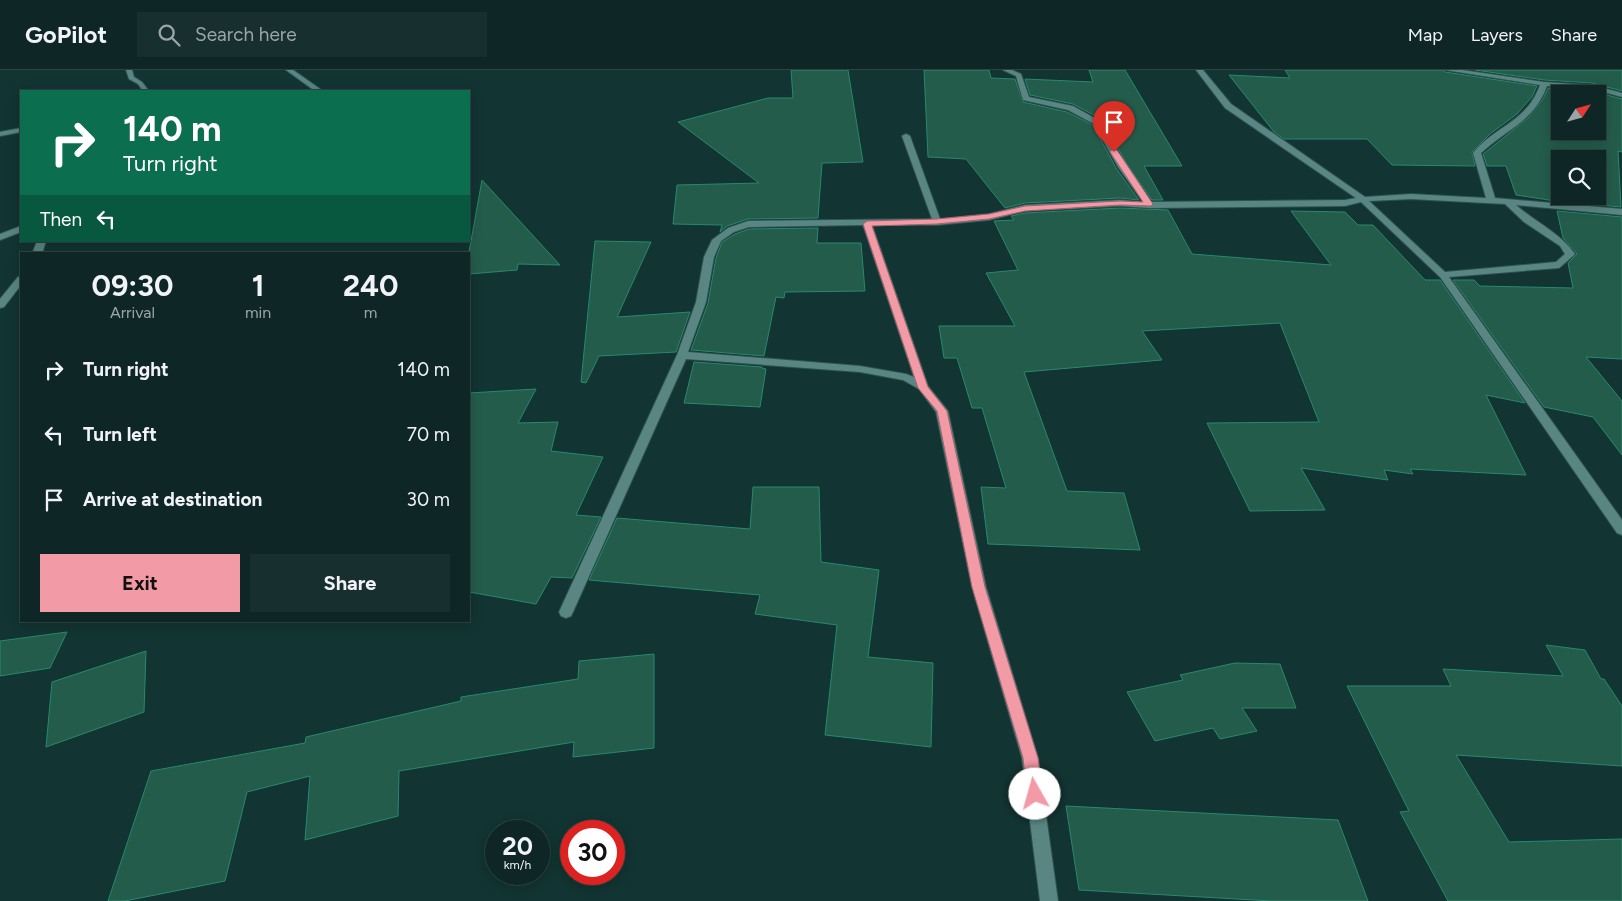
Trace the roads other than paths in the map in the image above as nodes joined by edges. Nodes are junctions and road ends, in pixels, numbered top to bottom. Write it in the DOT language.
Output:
graph roads {
  1 [pos="129,70"];
  2 [pos="289,70"];
  3 [pos="1006,70"];
  4 [pos="1199,70"];
  5 [pos="1448,70"];
  6 [pos="1544,84"];
  7 [pos="145,90"];
  8 [pos="318,90"];
  9 [pos="1622,95"];
  10 [pos="20,130"];
  11 [pos="0,134"];
  12 [pos="906,136"];
  13 [pos="1361,198"];
  14 [pos="1491,200"];
  15 [pos="1508,202"];
  16 [pos="1149,204"];
  17 [pos="1622,212"];
  18 [pos="937,222"];
  19 [pos="867,224"];
  20 [pos="20,229"];
  21 [pos="0,237"];
  22 [pos="1442,275"];
  23 [pos="20,280"];
  24 [pos="0,305"];
  25 [pos="682,355"];
  26 [pos="923,388"];
  27 [pos="1622,530"];
  28 [pos="566,612"];
  29 [pos="1049,901"];
  1 -- 7 [label="street"];
  2 -- 8 [label="street"];
  3 -- 16 [label="street"];
  4 -- 13 [label="street"];
  5 -- 6 [label="street"];
  6 -- 9 [label="street"];
  6 -- 14 [label="street"];
  10 -- 11 [label="street"];
  12 -- 18 [label="street"];
  13 -- 14 [label="street"];
  13 -- 16 [label="street"];
  13 -- 22 [label="street"];
  14 -- 15 [label="street"];
  15 -- 17 [label="street"];
  15 -- 22 [label="street"];
  16 -- 18 [label="street"];
  18 -- 19 [label="street"];
  19 -- 25 [label="street"];
  19 -- 26 [label="street"];
  20 -- 21 [label="street"];
  22 -- 27 [label="street"];
  23 -- 24 [label="street"];
  25 -- 26 [label="street"];
  25 -- 28 [label="street"];
  26 -- 29 [label="street"];
}
